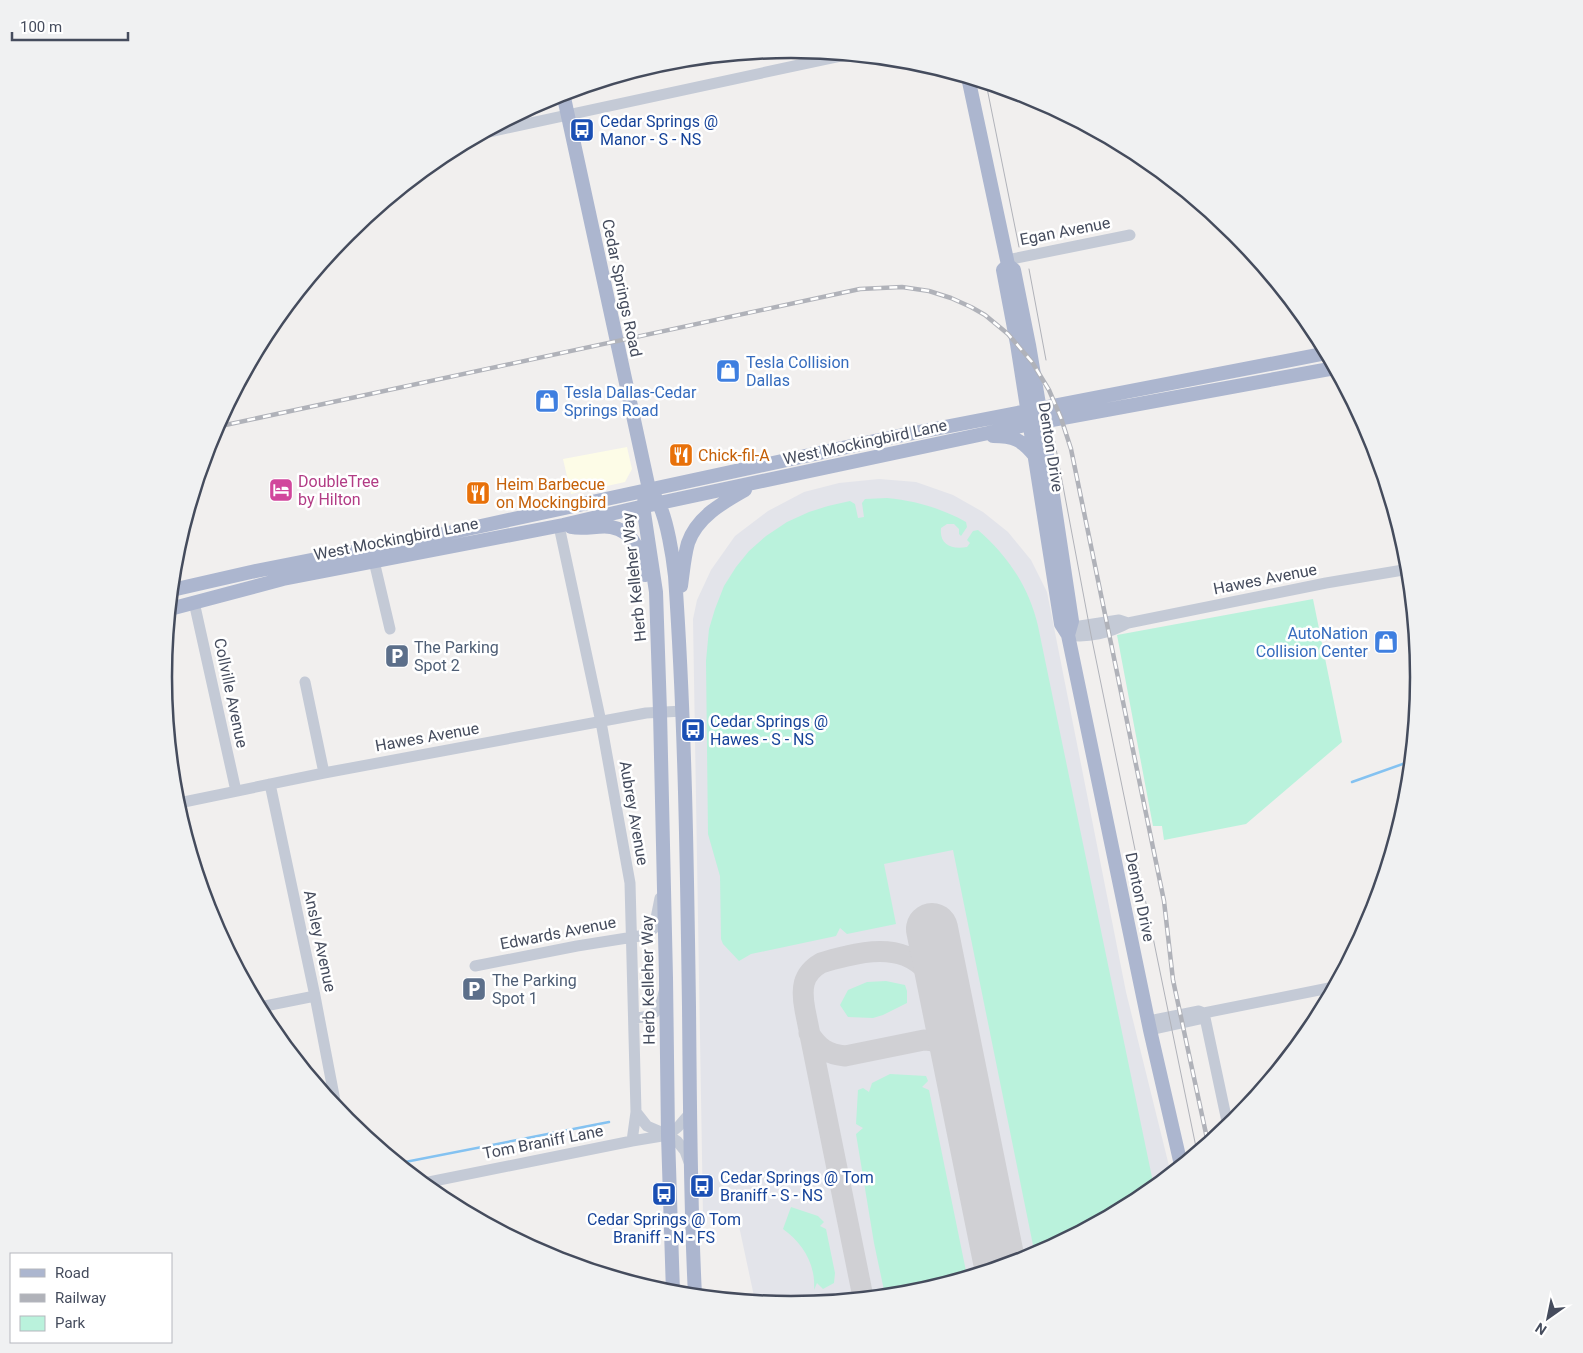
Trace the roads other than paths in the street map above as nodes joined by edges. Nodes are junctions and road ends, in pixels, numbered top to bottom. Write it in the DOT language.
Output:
graph roads {
  1 [pos="827,59"];
  2 [pos="970,84"];
  3 [pos="564,101"];
  4 [pos="567,115"];
  5 [pos="503,129"];
  6 [pos="1130,235"];
  7 [pos="1008,262"];
  8 [pos="1319,354"];
  9 [pos="1328,369"];
  10 [pos="1173,382"];
  11 [pos="1176,397"];
  12 [pos="1033,409"];
  13 [pos="1036,423"];
  14 [pos="979,435"];
  15 [pos="892,438"];
  16 [pos="895,453"];
  17 [pos="1035,456"];
  18 [pos="755,484"];
  19 [pos="649,489"];
  20 [pos="658,503"];
  21 [pos="643,506"];
  22 [pos="561,525"];
  23 [pos="459,537"];
  24 [pos="372,555"];
  25 [pos="1401,570"];
  26 [pos="251,572"];
  27 [pos="253,587"];
  28 [pos="179,588"];
  29 [pos="194,602"];
  30 [pos="177,607"];
  31 [pos="677,609"];
  32 [pos="657,624"];
  33 [pos="390,629"];
  34 [pos="1068,635"];
  35 [pos="305,682"];
  36 [pos="683,711"];
  37 [pos="660,712"];
  38 [pos="601,722"];
  39 [pos="324,773"];
  40 [pos="270,784"];
  41 [pos="236,791"];
  42 [pos="185,802"];
  43 [pos="664,877"];
  44 [pos="632,936"];
  45 [pos="475,966"];
  46 [pos="666,978"];
  47 [pos="1325,990"];
  48 [pos="315,996"];
  49 [pos="268,1005"];
  50 [pos="1204,1013"];
  51 [pos="634,1018"];
  52 [pos="1150,1025"];
  53 [pos="333,1093"];
  54 [pos="636,1112"];
  55 [pos="690,1113"];
  56 [pos="1226,1117"];
  57 [pos="668,1135"];
  58 [pos="632,1140"];
  59 [pos="1180,1159"];
  60 [pos="691,1168"];
  61 [pos="434,1181"];
  62 [pos="673,1284"];
  63 [pos="695,1288"];
  1 -- 4 [label="street"];
  2 -- 7 [label="main road, Denton Drive"];
  3 -- 4 [label="main road, Cedar Springs Road"];
  4 -- 5 [label="street"];
  4 -- 19 [label="main road, Cedar Springs Road"];
  6 -- 7 [label="street, Egan Avenue"];
  7 -- 12 [label="main road, Denton Drive"];
  8 -- 10 [label="main road, West Mockingbird Lane"];
  9 -- 11 [label="main road, West Mockingbird Lane"];
  10 -- 11 [label="main road"];
  10 -- 12 [label="main road, West Mockingbird Lane"];
  11 -- 13 [label="main road, West Mockingbird Lane"];
  12 -- 13 [label="main road, Denton Drive"];
  12 -- 15 [label="main road, West Mockingbird Lane"];
  13 -- 14 [label="main road, West Mockingbird Lane"];
  13 -- 17 [label="main road, Denton Drive"];
  13 -- 34 [label="main road, Denton Drive"];
  14 -- 16 [label="main road, West Mockingbird Lane"];
  14 -- 17 [label="main road"];
  15 -- 16 [label="main road"];
  15 -- 19 [label="main road, West Mockingbird Lane"];
  16 -- 18 [label="main road, West Mockingbird Lane"];
  17 -- 34 [label="main road, Denton Drive"];
  18 -- 20 [label="main road, West Mockingbird Lane"];
  18 -- 31 [label="main road"];
  19 -- 20 [label="main road, Herb Kelleher Way"];
  19 -- 21 [label="main road, Herb Kelleher Way"];
  19 -- 23 [label="main road, West Mockingbird Lane"];
  20 -- 21 [label="main road, West Mockingbird Lane"];
  20 -- 31 [label="main road, Herb Kelleher Way"];
  21 -- 22 [label="main road, West Mockingbird Lane"];
  21 -- 32 [label="main road, Herb Kelleher Way"];
  22 -- 23 [label="main road, West Mockingbird Lane"];
  22 -- 32 [label="main road"];
  22 -- 38 [label="street, Aubrey Avenue"];
  23 -- 24 [label="main road, West Mockingbird Lane"];
  24 -- 26 [label="main road, West Mockingbird Lane"];
  24 -- 27 [label="main road, West Mockingbird Lane"];
  24 -- 33 [label="street"];
  25 -- 34 [label="street, Hawes Avenue"];
  26 -- 27 [label="main road"];
  26 -- 28 [label="main road, West Mockingbird Lane"];
  27 -- 29 [label="main road, West Mockingbird Lane"];
  29 -- 30 [label="main road, West Mockingbird Lane"];
  29 -- 41 [label="street, Collville Avenue"];
  31 -- 36 [label="main road, Herb Kelleher Way"];
  32 -- 37 [label="main road, Herb Kelleher Way"];
  34 -- 52 [label="main road, Denton Drive"];
  35 -- 39 [label="street"];
  36 -- 37 [label="street, Hawes Avenue"];
  36 -- 55 [label="main road, Herb Kelleher Way"];
  37 -- 38 [label="street, Hawes Avenue"];
  37 -- 43 [label="main road, Herb Kelleher Way"];
  38 -- 39 [label="street, Hawes Avenue"];
  38 -- 44 [label="street, Aubrey Avenue"];
  39 -- 40 [label="street, Hawes Avenue"];
  40 -- 41 [label="street, Hawes Avenue"];
  40 -- 48 [label="street, Ansley Avenue"];
  41 -- 42 [label="street, Hawes Avenue"];
  43 -- 44 [label="street, Edwards Avenue"];
  43 -- 46 [label="main road, Herb Kelleher Way"];
  44 -- 45 [label="street, Edwards Avenue"];
  44 -- 51 [label="street, Aubrey Avenue"];
  46 -- 51 [label="street"];
  46 -- 57 [label="main road, Herb Kelleher Way"];
  47 -- 50 [label="street"];
  48 -- 49 [label="street"];
  48 -- 53 [label="street, Ansley Avenue"];
  50 -- 52 [label="street"];
  50 -- 56 [label="street"];
  51 -- 54 [label="street, Aubrey Avenue"];
  52 -- 59 [label="main road, Denton Drive"];
  54 -- 57 [label="street"];
  54 -- 58 [label="street, Aubrey Avenue"];
  55 -- 57 [label="street"];
  55 -- 60 [label="main road, Herb Kelleher Way"];
  57 -- 58 [label="street, Tom Braniff Lane"];
  57 -- 60 [label="street"];
  57 -- 62 [label="main road, Herb Kelleher Way"];
  58 -- 61 [label="street, Tom Braniff Lane"];
  60 -- 63 [label="main road, Herb Kelleher Way"];
}
